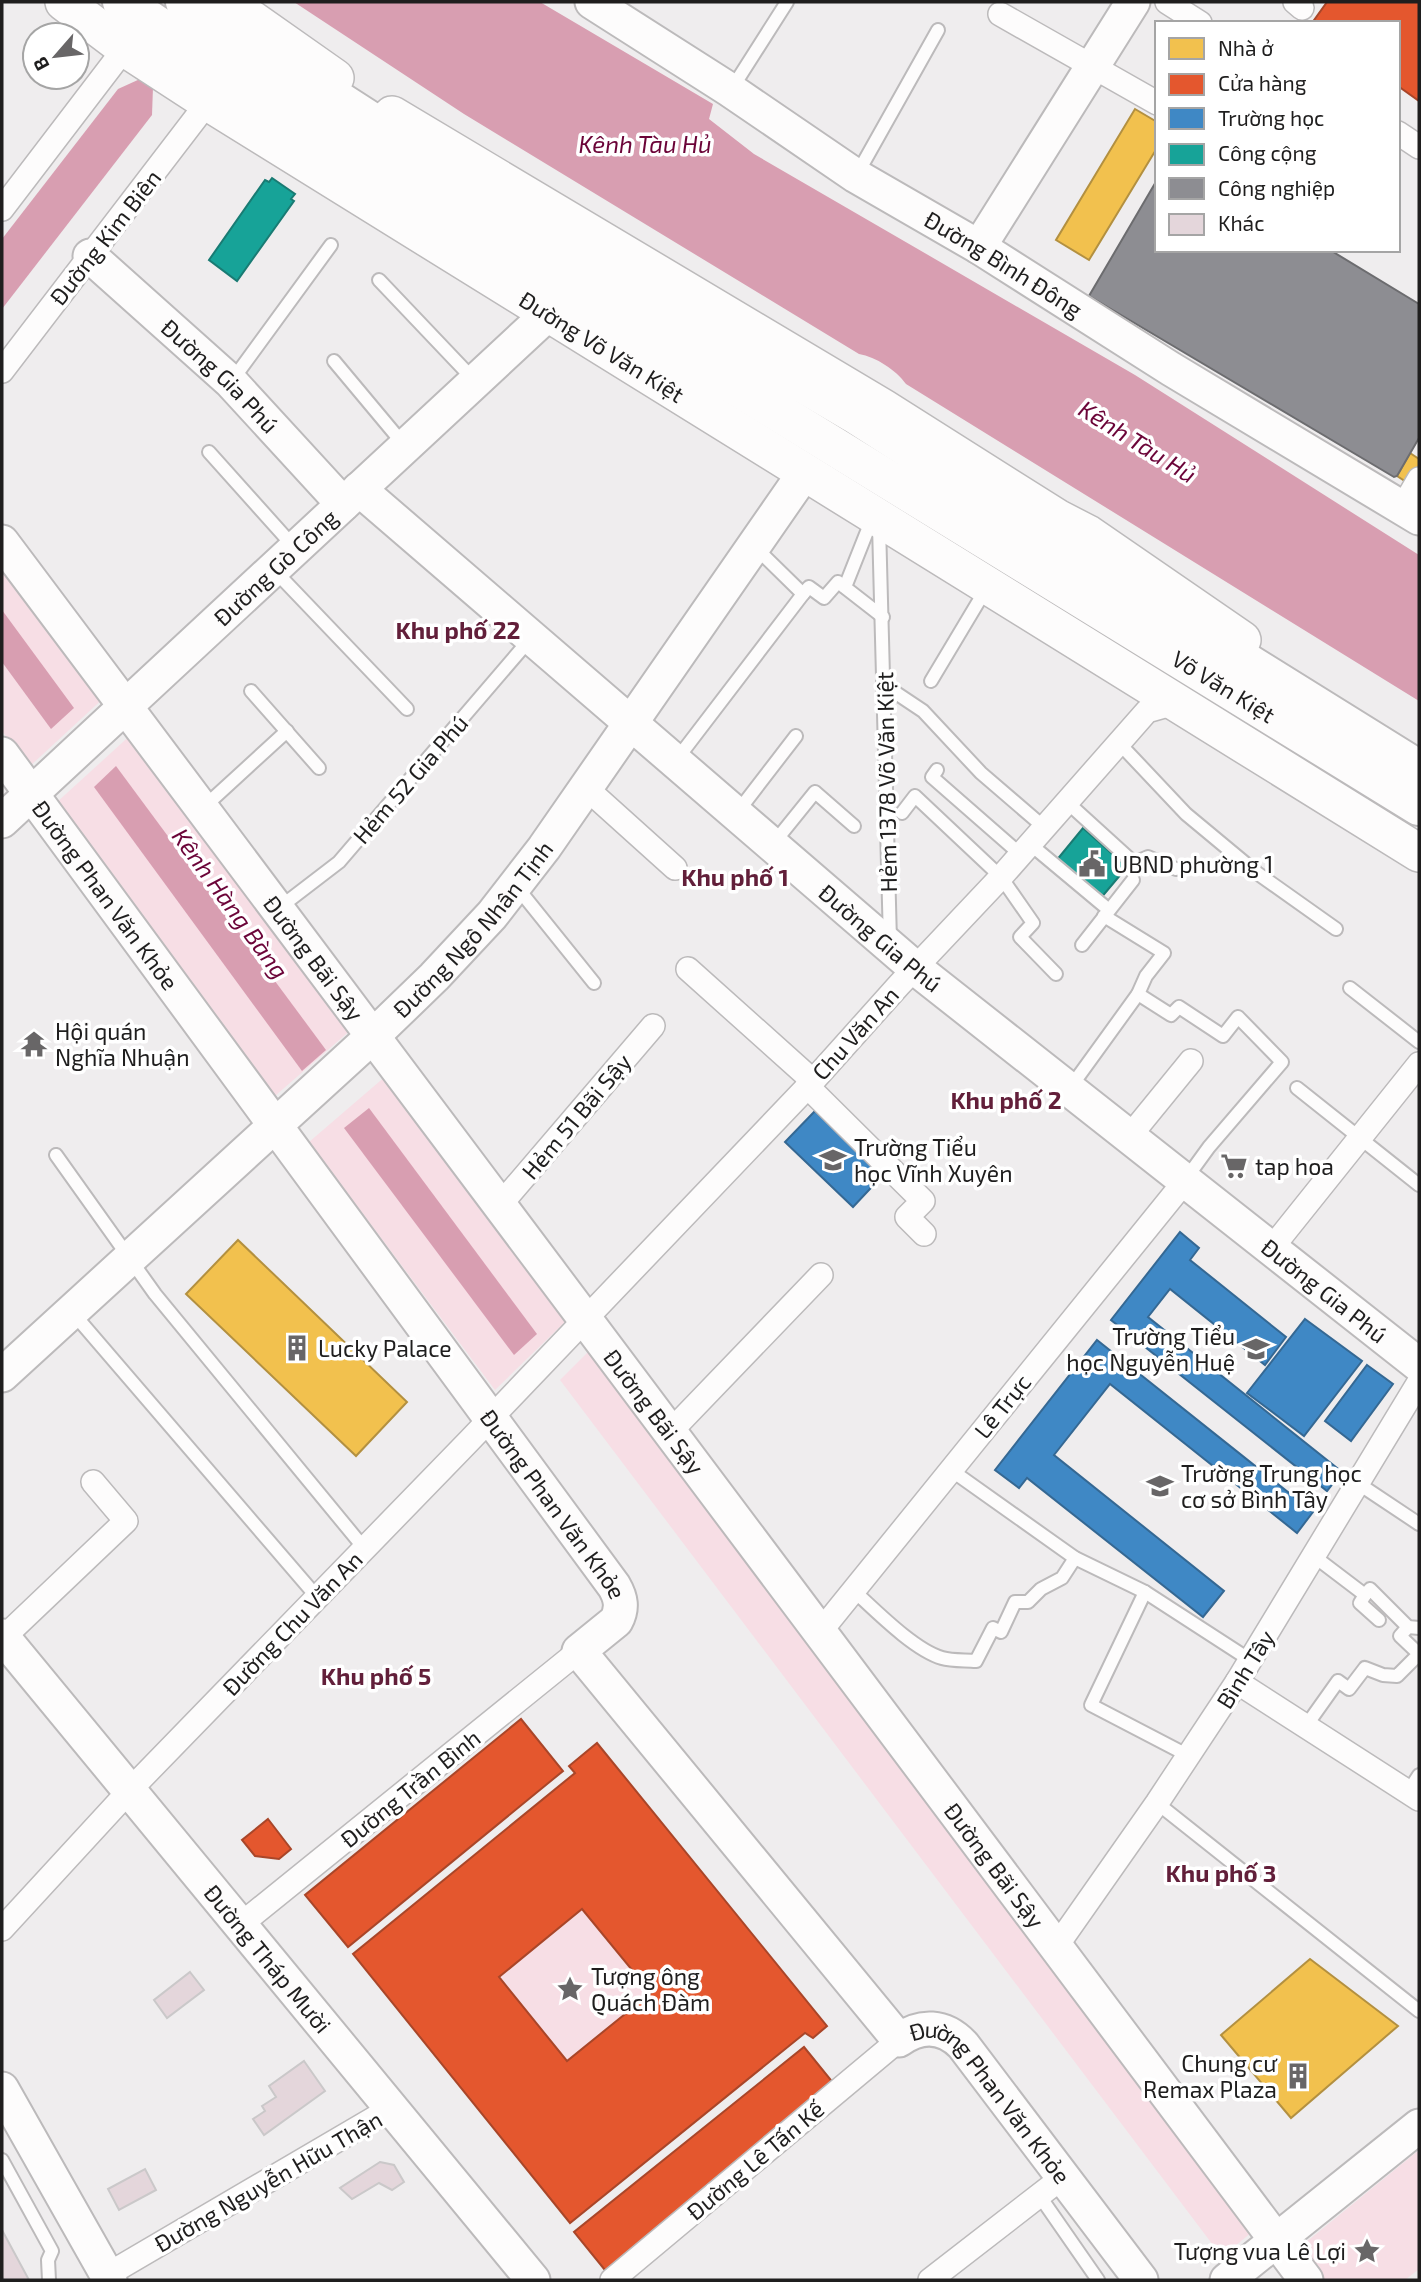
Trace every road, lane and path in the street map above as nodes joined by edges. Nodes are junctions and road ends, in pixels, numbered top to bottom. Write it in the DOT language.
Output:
graph roads {
  1 [pos="64,2"];
  2 [pos="122,2"];
  3 [pos="185,2"];
  4 [pos="227,2"];
  5 [pos="787,2"];
  6 [pos="1133,2"];
  7 [pos="1167,2"];
  8 [pos="597,3"];
  9 [pos="1000,14"];
  10 [pos="1197,21"];
  11 [pos="938,30"];
  12 [pos="125,48"];
  13 [pos="1091,67"];
  14 [pos="730,90"];
  15 [pos="208,102"];
  16 [pos="1155,102"];
  17 [pos="1400,134"];
  18 [pos="1419,147"];
  19 [pos="856,176"];
  20 [pos="2,209"];
  21 [pos="331,245"];
  22 [pos="979,247"];
  23 [pos="90,256"];
  24 [pos="379,280"];
  25 [pos="549,313"];
  26 [pos="334,361"];
  27 [pos="2,371"];
  28 [pos="476,381"];
  29 [pos="231,382"];
  30 [pos="405,447"];
  31 [pos="209,452"];
  32 [pos="805,472"];
  33 [pos="1419,479"];
  34 [pos="351,497"];
  35 [pos="1410,513"];
  36 [pos="876,516"];
  37 [pos="2,542"];
  38 [pos="754,546"];
  39 [pos="284,559"];
  40 [pos="1021,564"];
  41 [pos="845,587"];
  42 [pos="803,594"];
  43 [pos="883,617"];
  44 [pos="531,637"];
  45 [pos="931,681"];
  46 [pos="884,685"];
  47 [pos="251,691"];
  48 [pos="1156,699"];
  49 [pos="125,706"];
  50 [pos="407,709"];
  51 [pos="629,724"];
  52 [pos="287,732"];
  53 [pos="796,736"];
  54 [pos="1119,743"];
  55 [pos="1419,749"];
  56 [pos="2,754"];
  57 [pos="674,762"];
  58 [pos="319,768"];
  59 [pos="937,770"];
  60 [pos="1419,771"];
  61 [pos="585,787"];
  62 [pos="31,794"];
  63 [pos="1069,803"];
  64 [pos="1419,806"];
  65 [pos="202,809"];
  66 [pos="902,813"];
  67 [pos="736,814"];
  68 [pos="2,821"];
  69 [pos="854,826"];
  70 [pos="1032,842"];
  71 [pos="772,845"];
  72 [pos="1419,853"];
  73 [pos="675,868"];
  74 [pos="1177,869"];
  75 [pos="1001,877"];
  76 [pos="1133,880"];
  77 [pos="516,886"];
  78 [pos="277,909"];
  79 [pos="1107,913"];
  80 [pos="1336,929"];
  81 [pos="1082,945"];
  82 [pos="890,947"];
  83 [pos="915,968"];
  84 [pos="688,969"];
  85 [pos="1056,974"];
  86 [pos="594,983"];
  87 [pos="1350,989"];
  88 [pos="1138,995"];
  89 [pos="653,1026"];
  90 [pos="373,1036"];
  91 [pos="1419,1042"];
  92 [pos="1191,1061"];
  93 [pos="1419,1064"];
  94 [pos="810,1084"];
  95 [pos="1297,1088"];
  96 [pos="1069,1089"];
  97 [pos="275,1125"];
  98 [pos="1129,1137"];
  99 [pos="1360,1138"];
  100 [pos="56,1154"];
  101 [pos="1185,1181"];
  102 [pos="1419,1185"];
  103 [pos="500,1205"];
  104 [pos="925,1234"];
  105 [pos="1271,1249"];
  106 [pos="130,1258"];
  107 [pos="821,1275"];
  108 [pos="72,1311"];
  109 [pos="585,1320"];
  110 [pos="1419,1365"];
  111 [pos="2,1376"];
  112 [pos="1419,1382"];
  113 [pos="490,1418"];
  114 [pos="670,1432"];
  115 [pos="951,1470"];
  116 [pos="93,1482"];
  117 [pos="1359,1483"];
  118 [pos="1419,1524"];
  119 [pos="364,1548"];
  120 [pos="1315,1557"];
  121 [pos="1075,1558"];
  122 [pos="853,1590"];
  123 [pos="1145,1592"];
  124 [pos="1365,1595"];
  125 [pos="317,1597"];
  126 [pos="1379,1620"];
  127 [pos="1414,1627"];
  128 [pos="820,1632"];
  129 [pos="3,1637"];
  130 [pos="579,1651"];
  131 [pos="1250,1660"];
  132 [pos="1237,1682"];
  133 [pos="1306,1726"];
  134 [pos="1189,1756"];
  135 [pos="1416,1788"];
  136 [pos="129,1791"];
  137 [pos="1157,1803"];
  138 [pos="240,1925"];
  139 [pos="2,1928"];
  140 [pos="1056,1947"];
  141 [pos="1419,2011"];
  142 [pos="899,2040"];
  143 [pos="2,2089"];
  144 [pos="392,2108"];
  145 [pos="1419,2126"];
  146 [pos="2,2160"];
  147 [pos="1051,2186"];
  148 [pos="1276,2241"];
  149 [pos="108,2278"];
  150 [pos="50,2280"];
  151 [pos="533,2280"];
  152 [pos="612,2280"];
  153 [pos="930,2280"];
  154 [pos="1098,2280"];
  155 [pos="1141,2280"];
  156 [pos="1227,2280"];
  157 [pos="1306,2280"];
  1 -- 12 [label="main road, Đường Võ Văn Kiệt"];
  2 -- 40 [label="highway, Đường Võ Văn Kiệt"];
  3 -- 40 [label="highway, Đường Võ Văn Kiệt"];
  4 -- 40 [label="main road, Đường Võ Văn Kiệt"];
  5 -- 14 [label="lane"];
  6 -- 13 [label="street"];
  7 -- 10 [label="street"];
  8 -- 14 [label="street, Đường Bình Đông"];
  9 -- 13 [label="street"];
  11 -- 19 [label="lane"];
  12 -- 15 [label="main road, Đường Võ Văn Kiệt"];
  12 -- 20 [label="street"];
  13 -- 16 [label="street"];
  13 -- 22 [label="street"];
  14 -- 19 [label="street, Đường Bình Đông"];
  15 -- 23 [label="street, Đường Kim Biên"];
  15 -- 25 [label="main road, Đường Võ Văn Kiệt"];
  17 -- 18 [label="street"];
  19 -- 22 [label="street, Đường Bình Đông"];
  21 -- 29 [label="lane"];
  22 -- 35 [label="street, Đường Bình Đông"];
  23 -- 27 [label="street, Đường Kim Biên"];
  23 -- 29 [label="street, Đường Gia Phú"];
  24 -- 28 [label="lane"];
  25 -- 28 [label="street, Đường Gò Công"];
  25 -- 32 [label="main road, Đường Võ Văn Kiệt"];
  26 -- 30 [label="lane"];
  28 -- 30 [label="street, Đường Gò Công"];
  29 -- 34 [label="street, Đường Gia Phú"];
  30 -- 34 [label="street, Đường Gò Công"];
  31 -- 39 [label="lane"];
  32 -- 36 [label="main road, Đường Võ Văn Kiệt"];
  32 -- 38 [label="street, Đường Ngô Nhân Tịnh"];
  33 -- 35 [label="street"];
  34 -- 39 [label="street, Đường Gò Công"];
  34 -- 44 [label="street, Đường Gia Phú"];
  36 -- 40 [label="main road, Đường Võ Văn Kiệt"];
  36 -- 41 [label="lane"];
  36 -- 43 [label="lane, Hẻm 1378 Võ Văn Kiệt"];
  37 -- 49 [label="street, Đường Bãi Sậy"];
  38 -- 42 [label="lane"];
  38 -- 51 [label="street, Đường Ngô Nhân Tịnh"];
  39 -- 49 [label="street, Đường Gò Công"];
  39 -- 50 [label="lane"];
  40 -- 45 [label="lane"];
  40 -- 48 [label="main road, Đường Võ Văn Kiệt"];
  40 -- 55 [label="main road"];
  40 -- 60 [label="highway, Võ Văn Kiệt"];
  40 -- 64 [label="highway, Võ Văn Kiệt"];
  41 -- 42 [label="lane"];
  41 -- 43 [label="lane"];
  42 -- 57 [label="lane"];
  43 -- 46 [label="lane, Hẻm 1378 Võ Văn Kiệt"];
  44 -- 51 [label="street, Đường Gia Phú"];
  44 -- 78 [label="lane, Hẻm 52 Gia Phú"];
  46 -- 70 [label="lane"];
  46 -- 82 [label="lane, Hẻm 1378 Võ Văn Kiệt"];
  47 -- 52 [label="lane"];
  48 -- 54 [label="street, Chu Văn An"];
  48 -- 72 [label="main road, Võ Văn Kiệt"];
  49 -- 62 [label="street, Đường Gò Công"];
  49 -- 65 [label="street, Đường Bãi Sậy"];
  51 -- 57 [label="street, Đường Gia Phú"];
  51 -- 61 [label="street, Đường Ngô Nhân Tịnh"];
  52 -- 58 [label="lane"];
  52 -- 65 [label="lane"];
  53 -- 67 [label="lane"];
  54 -- 63 [label="street, Chu Văn An"];
  54 -- 80 [label="lane"];
  56 -- 62 [label="street, Đường Phan Văn Khỏe"];
  57 -- 67 [label="street, Đường Gia Phú"];
  59 -- 70 [label="lane"];
  61 -- 73 [label="street"];
  61 -- 77 [label="street, Đường Ngô Nhân Tịnh"];
  62 -- 68 [label="street, Đường Gò Công"];
  62 -- 97 [label="street, Đường Phan Văn Khỏe"];
  63 -- 70 [label="street, Chu Văn An"];
  63 -- 74 [label="lane"];
  65 -- 78 [label="street, Đường Bãi Sậy"];
  66 -- 75 [label="lane"];
  67 -- 71 [label="street, Đường Gia Phú"];
  69 -- 71 [label="lane"];
  70 -- 75 [label="street, Chu Văn An"];
  70 -- 79 [label="lane"];
  71 -- 82 [label="street, Đường Gia Phú"];
  75 -- 83 [label="street, Chu Văn An"];
  75 -- 85 [label="lane"];
  76 -- 79 [label="lane"];
  77 -- 86 [label="lane"];
  77 -- 90 [label="street, Đường Ngô Nhân Tịnh"];
  78 -- 90 [label="street, Đường Bãi Sậy"];
  79 -- 81 [label="lane"];
  79 -- 88 [label="lane"];
  82 -- 83 [label="street, Đường Gia Phú"];
  83 -- 94 [label="street, Chu Văn An"];
  83 -- 96 [label="street, Đường Gia Phú"];
  84 -- 94 [label="street"];
  87 -- 91 [label="lane"];
  88 -- 96 [label="lane"];
  88 -- 101 [label="lane"];
  89 -- 103 [label="street, Hẻm 51 Bãi Sậy"];
  90 -- 97 [label="street, Đường Ngô Nhân Tịnh"];
  90 -- 103 [label="street, Đường Bãi Sậy"];
  92 -- 98 [label="street"];
  93 -- 99 [label="street"];
  94 -- 104 [label="street"];
  94 -- 109 [label="street, Chu Văn An"];
  95 -- 99 [label="lane"];
  96 -- 98 [label="street, Đường Gia Phú"];
  97 -- 106 [label="street, Đường Ngô Nhân Tịnh"];
  97 -- 113 [label="street, Đường Phan Văn Khỏe"];
  98 -- 101 [label="street, Đường Gia Phú"];
  99 -- 102 [label="lane"];
  99 -- 105 [label="street"];
  100 -- 106 [label="lane"];
  101 -- 105 [label="street, Đường Gia Phú"];
  101 -- 115 [label="street, Lê Trực"];
  103 -- 109 [label="street, Đường Bãi Sậy"];
  105 -- 110 [label="street, Đường Gia Phú"];
  106 -- 108 [label="street, Đường Ngô Nhân Tịnh"];
  106 -- 119 [label="lane"];
  107 -- 114 [label="street"];
  108 -- 111 [label="street, Đường Ngô Nhân Tịnh"];
  108 -- 125 [label="lane"];
  109 -- 113 [label="street, Đường Chu Văn An"];
  109 -- 114 [label="street, Đường Bãi Sậy"];
  112 -- 117 [label="street, Bình Tây"];
  113 -- 119 [label="street, Đường Chu Văn An"];
  113 -- 130 [label="street, Đường Phan Văn Khỏe"];
  114 -- 128 [label="street, Đường Bãi Sậy"];
  115 -- 121 [label="lane"];
  115 -- 122 [label="street, Lê Trực"];
  116 -- 129 [label="street"];
  117 -- 118 [label="lane"];
  117 -- 120 [label="street, Bình Tây"];
  119 -- 125 [label="street, Đường Chu Văn An"];
  120 -- 124 [label="lane"];
  120 -- 131 [label="street, Bình Tây"];
  121 -- 122 [label="lane"];
  121 -- 123 [label="lane"];
  122 -- 128 [label="street, Lê Trực"];
  123 -- 131 [label="lane"];
  123 -- 134 [label="lane"];
  124 -- 126 [label="lane"];
  124 -- 127 [label="lane"];
  125 -- 136 [label="street, Đường Chu Văn An"];
  127 -- 133 [label="lane"];
  128 -- 140 [label="street, Đường Bãi Sậy"];
  129 -- 136 [label="street, Đường Tháp Mười"];
  130 -- 138 [label="street, Đường Trần Bình"];
  130 -- 142 [label="street, Đường Phan Văn Khỏe"];
  131 -- 132 [label="street, Bình Tây"];
  132 -- 133 [label="street"];
  132 -- 134 [label="street, Bình Tây"];
  133 -- 135 [label="street"];
  134 -- 137 [label="street, Bình Tây"];
  136 -- 138 [label="street, Đường Tháp Mười"];
  136 -- 139 [label="street, Đường Chu Văn An"];
  137 -- 140 [label="street, Bình Tây"];
  137 -- 141 [label="lane"];
  138 -- 144 [label="street, Đường Tháp Mười"];
  140 -- 148 [label="street, Đường Bãi Sậy"];
  142 -- 147 [label="street, Đường Phan Văn Khỏe"];
  142 -- 152 [label="street, Đường Lê Tấn Kế"];
  143 -- 149 [label="street"];
  144 -- 149 [label="street, Đường Nguyễn Hữu Thận"];
  144 -- 151 [label="street, Đường Tháp Mười"];
  145 -- 148 [label="street"];
  146 -- 150 [label="lane"];
  147 -- 153 [label="street"];
  147 -- 154 [label="lane"];
  147 -- 155 [label="street, Đường Phan Văn Khỏe"];
  148 -- 156 [label="street"];
  148 -- 157 [label="street, Đường Bãi Sậy"];
}
